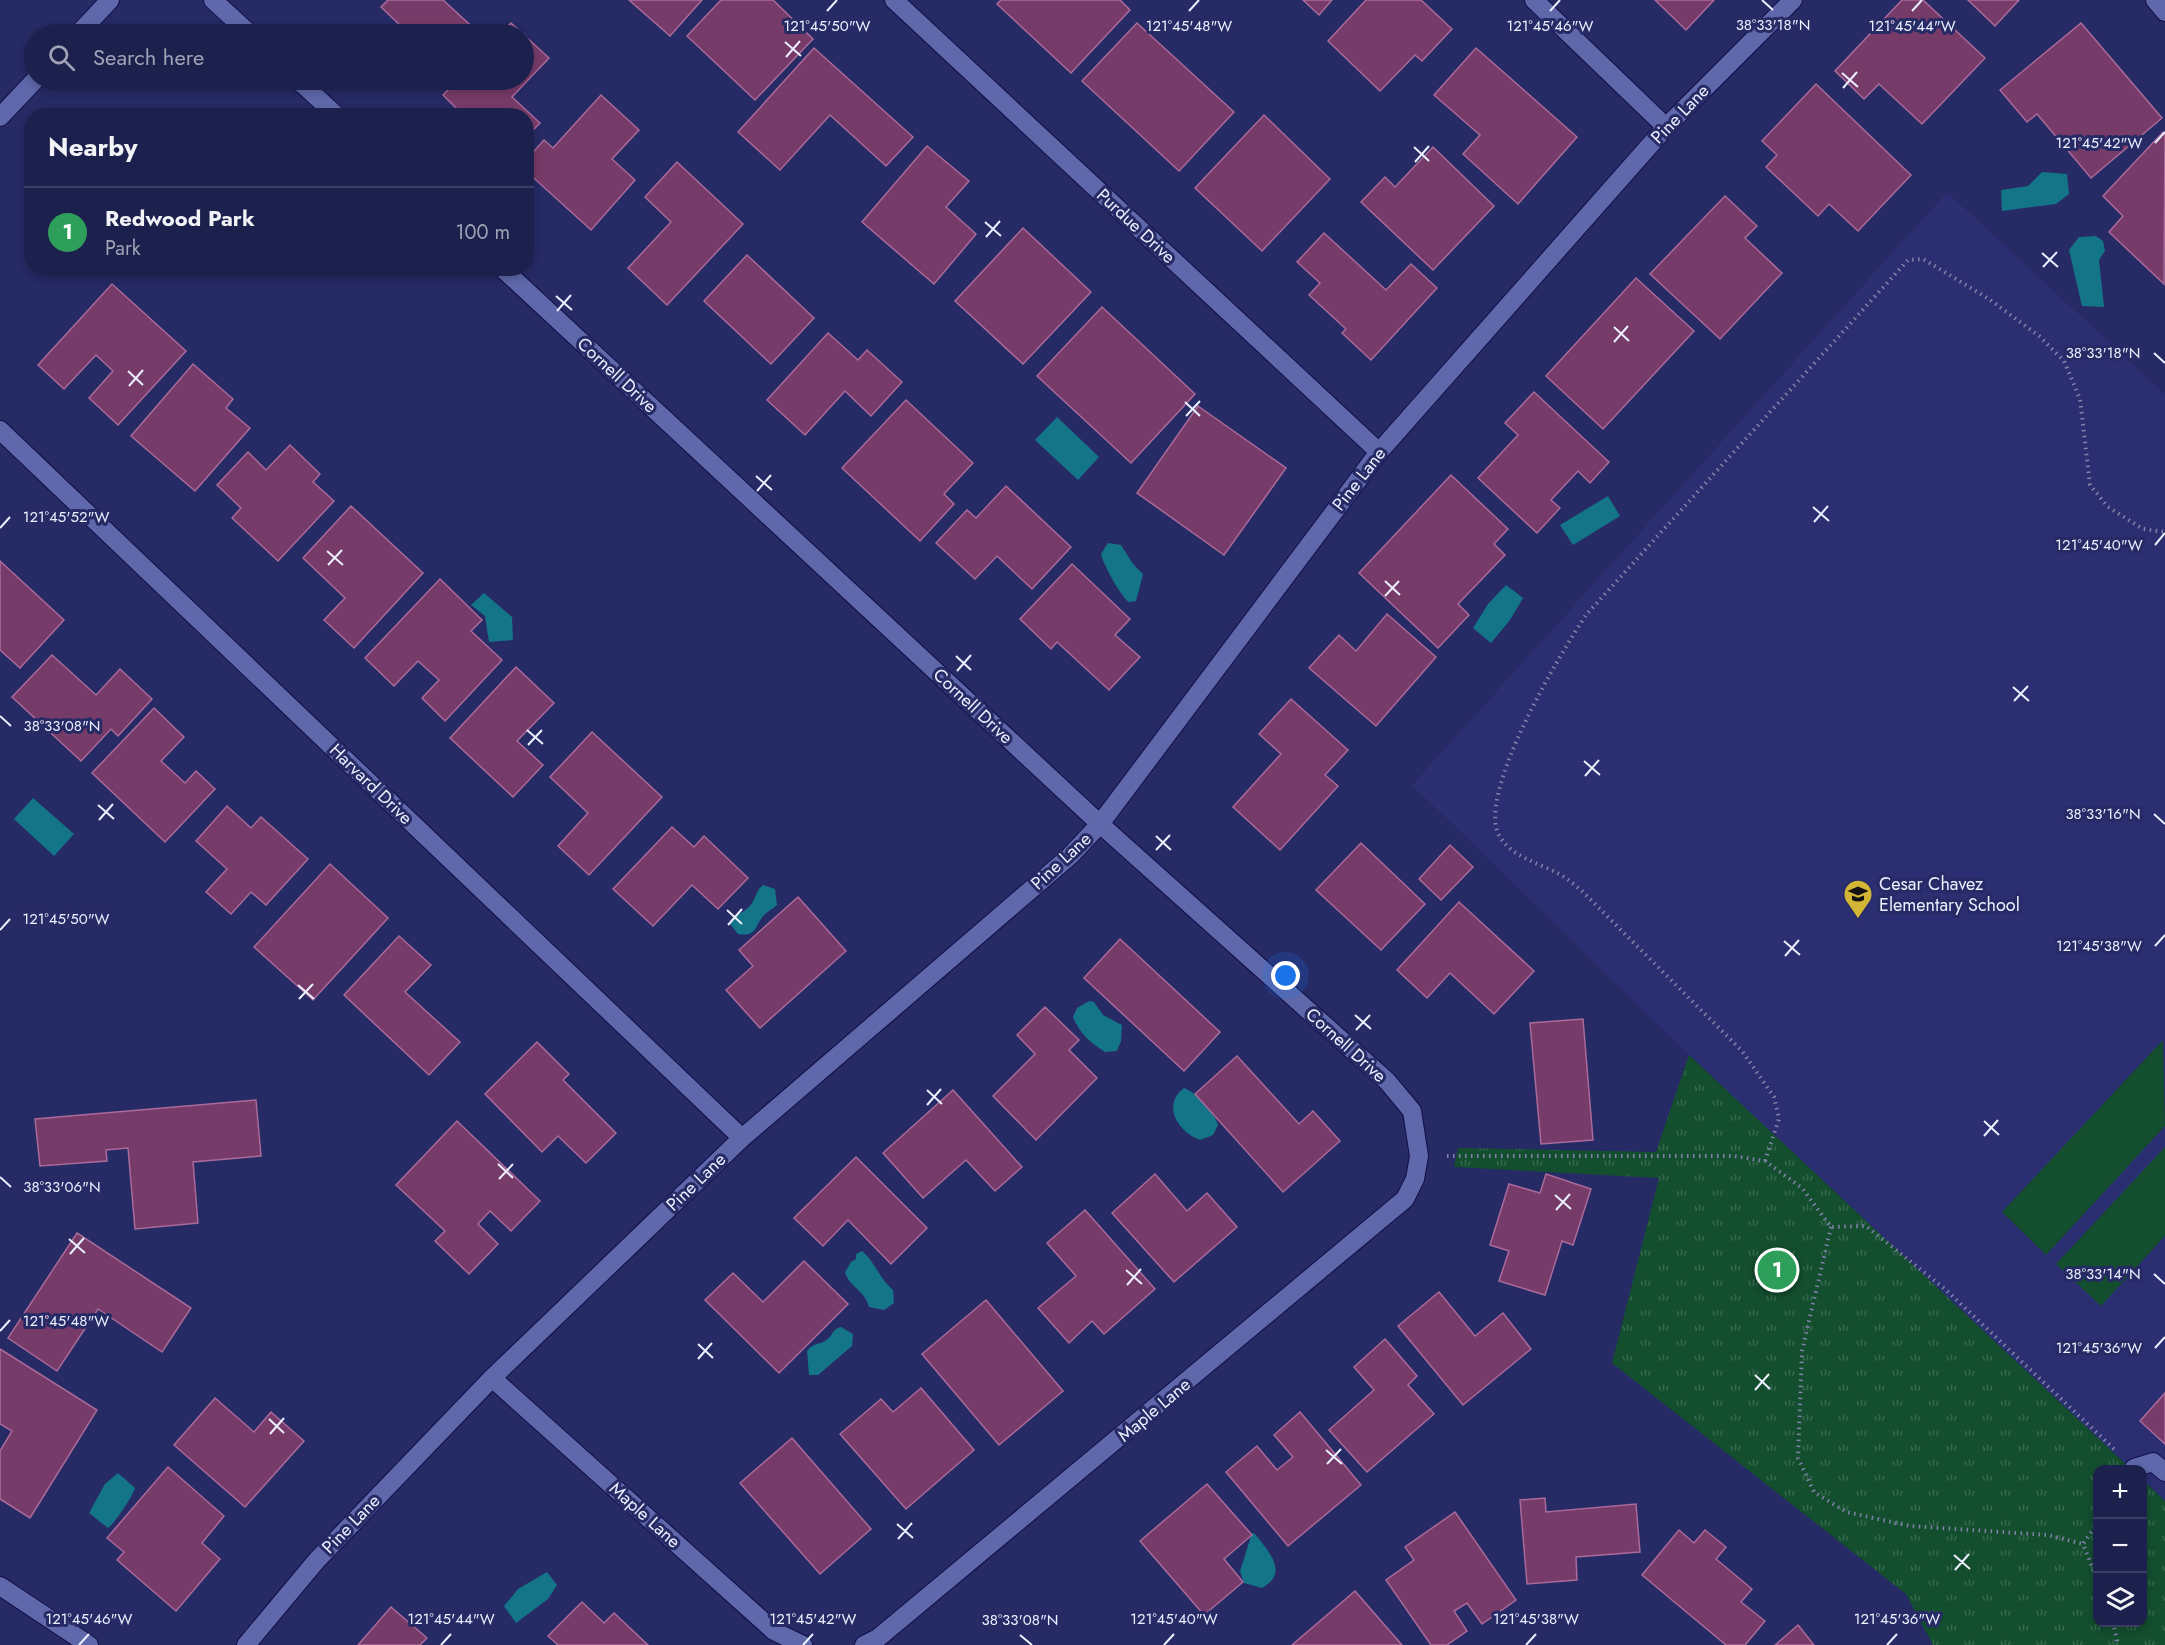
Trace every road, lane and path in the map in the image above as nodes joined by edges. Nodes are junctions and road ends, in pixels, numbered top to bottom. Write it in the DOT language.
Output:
graph roads {
  1 [pos="110,0"];
  2 [pos="213,0"];
  3 [pos="894,0"];
  4 [pos="1533,0"];
  5 [pos="1792,0"];
  6 [pos="2155,0"];
  7 [pos="2165,12"];
  8 [pos="87,24"];
  9 [pos="239,24"];
  10 [pos="26,90"];
  11 [pos="309,90"];
  12 [pos="328,108"];
  13 [pos="0,117"];
  14 [pos="1666,127"];
  15 [pos="511,276"];
  16 [pos="0,430"];
  17 [pos="1379,452"];
  18 [pos="2165,532"];
  19 [pos="1100,824"];
  20 [pos="742,1138"];
  21 [pos="1419,1156"];
  22 [pos="1765,1161"];
  23 [pos="1831,1227"];
  24 [pos="492,1378"];
  25 [pos="2131,1465"];
  26 [pos="2144,1465"];
  27 [pos="2165,1472"];
  28 [pos="2093,1528"];
  29 [pos="2083,1544"];
  30 [pos="2094,1573"];
  31 [pos="0,1586"];
  32 [pos="2114,1627"];
  33 [pos="88,1645"];
  34 [pos="246,1645"];
  35 [pos="803,1645"];
  36 [pos="864,1645"];
  37 [pos="2118,1645"];
  1 -- 8 [label="street"];
  2 -- 9 [label="street"];
  3 -- 17 [label="street, Purdue Drive"];
  4 -- 14 [label="street"];
  5 -- 14 [label="street, Pine Lane"];
  6 -- 7 [label="street"];
  10 -- 13 [label="street"];
  11 -- 12 [label="street"];
  14 -- 17 [label="street, Pine Lane"];
  15 -- 19 [label="street, Cornell Drive"];
  16 -- 20 [label="street, Harvard Drive"];
  17 -- 19 [label="street, Pine Lane"];
  18 -- 22 [label="path"];
  19 -- 20 [label="street, Pine Lane"];
  19 -- 21 [label="street, Cornell Drive"];
  20 -- 24 [label="street, Pine Lane"];
  21 -- 22 [label="path"];
  21 -- 36 [label="street, Maple Lane"];
  22 -- 23 [label="path"];
  23 -- 25 [label="path"];
  23 -- 29 [label="path"];
  24 -- 34 [label="street, Pine Lane"];
  24 -- 35 [label="street, Maple Lane"];
  26 -- 27 [label="street"];
  28 -- 29 [label="path"];
  29 -- 30 [label="path"];
  31 -- 33 [label="street"];
  32 -- 37 [label="path"];
}
